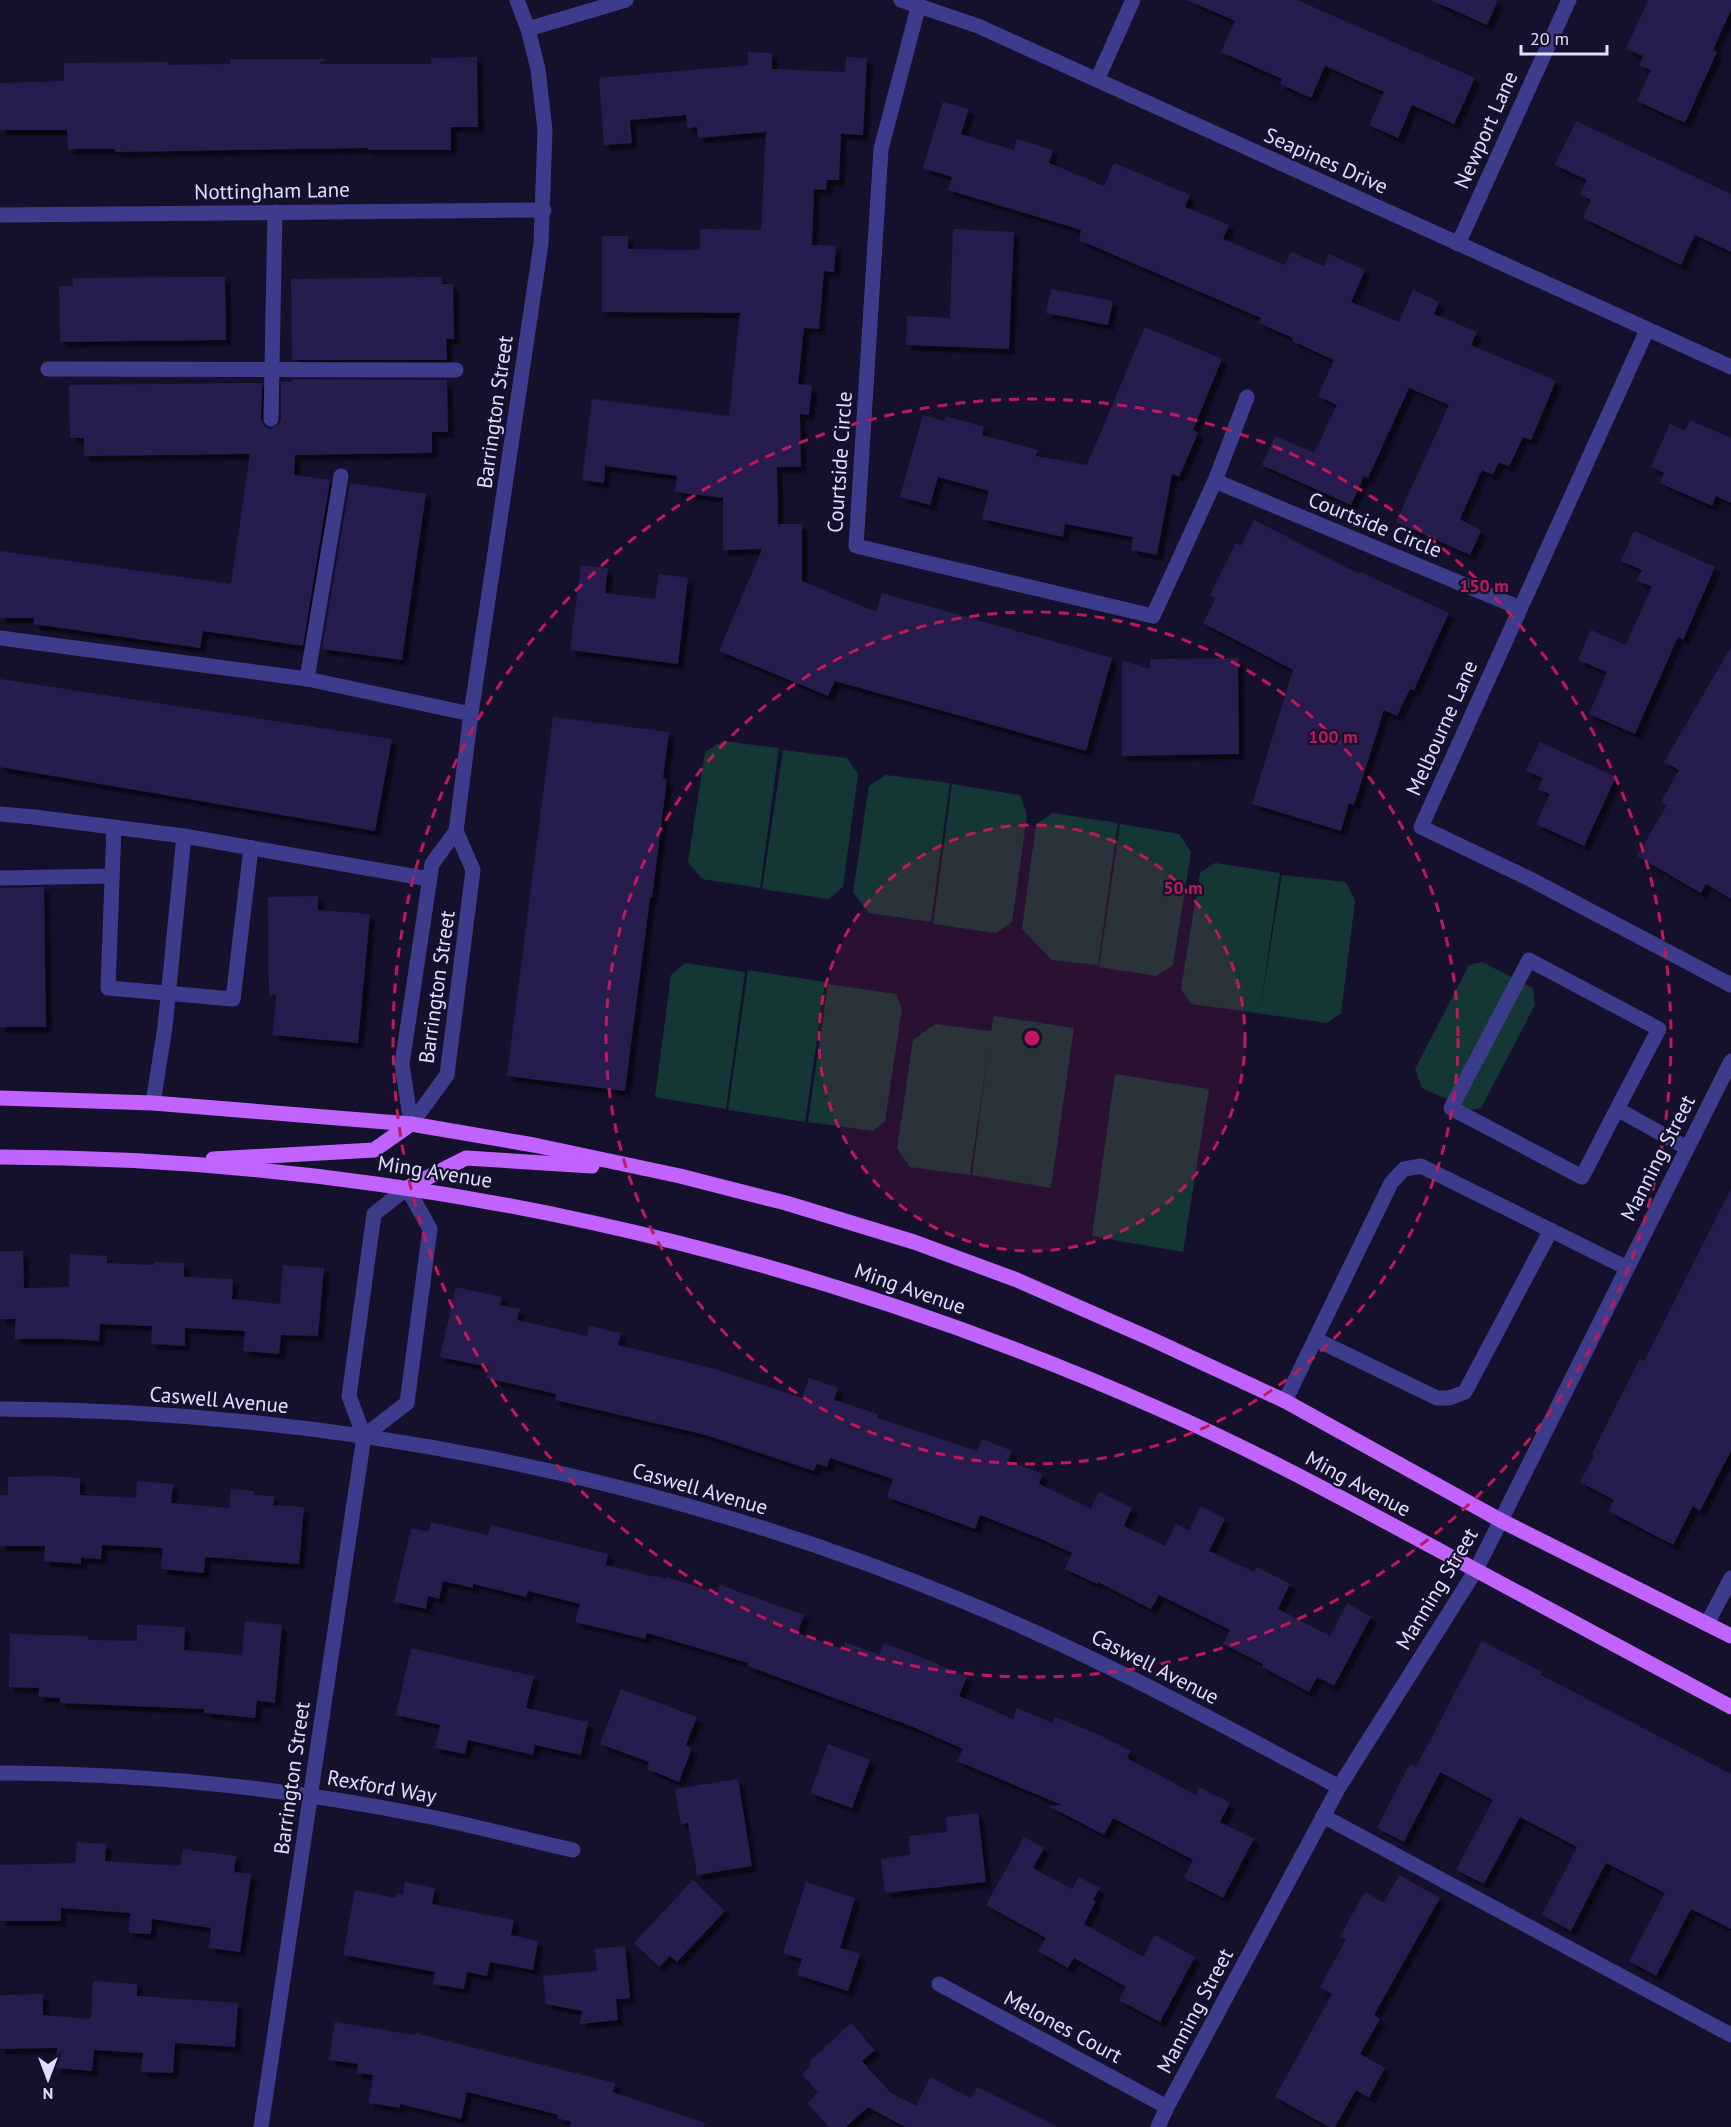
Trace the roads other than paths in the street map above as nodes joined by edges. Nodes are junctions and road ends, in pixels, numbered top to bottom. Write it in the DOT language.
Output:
graph roads {
  1 [pos="517,0"];
  2 [pos="626,0"];
  3 [pos="902,0"];
  4 [pos="1133,0"];
  5 [pos="1569,0"];
  6 [pos="919,4"];
  7 [pos="528,29"];
  8 [pos="1097,80"];
  9 [pos="543,210"];
  10 [pos="275,212"];
  11 [pos="0,215"];
  12 [pos="1458,244"];
  13 [pos="1647,330"];
  14 [pos="1731,367"];
  15 [pos="48,369"];
  16 [pos="272,369"];
  17 [pos="456,370"];
  18 [pos="1247,397"];
  19 [pos="271,419"];
  20 [pos="341,476"];
  21 [pos="1215,481"];
  22 [pos="1520,608"];
  23 [pos="0,638"];
  24 [pos="307,679"];
  25 [pos="471,714"];
  26 [pos="0,814"];
  27 [pos="114,827"];
  28 [pos="456,831"];
  29 [pos="184,836"];
  30 [pos="250,848"];
  31 [pos="112,876"];
  32 [pos="0,878"];
  33 [pos="429,879"];
  34 [pos="1731,985"];
  35 [pos="168,993"];
  36 [pos="1731,1061"];
  37 [pos="0,1098"];
  38 [pos="153,1103"];
  39 [pos="1617,1109"];
  40 [pos="411,1124"];
  41 [pos="1687,1148"];
  42 [pos="0,1157"];
  43 [pos="159,1162"];
  44 [pos="637,1168"];
  45 [pos="407,1188"];
  46 [pos="1551,1230"];
  47 [pos="1627,1268"];
  48 [pos="1315,1339"];
  49 [pos="1285,1401"];
  50 [pos="0,1409"];
  51 [pos="364,1436"];
  52 [pos="1500,1520"];
  53 [pos="1476,1570"];
  54 [pos="1731,1578"];
  55 [pos="1707,1624"];
  56 [pos="1731,1636"];
  57 [pos="1731,1707"];
  58 [pos="0,1773"];
  59 [pos="1339,1787"];
  60 [pos="311,1796"];
  61 [pos="1323,1816"];
  62 [pos="573,1850"];
  63 [pos="939,1984"];
  64 [pos="1731,2034"];
  65 [pos="1167,2106"];
  66 [pos="261,2127"];
  67 [pos="1158,2127"];
  1 -- 7 [label="street, Barrington Street"];
  2 -- 7 [label="street"];
  3 -- 6 [label="street, Seapines Drive"];
  4 -- 8 [label="street"];
  5 -- 12 [label="street, Newport Lane"];
  6 -- 8 [label="street, Seapines Drive"];
  6 -- 21 [label="street, Courtside Circle"];
  7 -- 9 [label="street, Barrington Street"];
  8 -- 12 [label="street, Seapines Drive"];
  9 -- 10 [label="street, Nottingham Lane"];
  9 -- 25 [label="street, Barrington Street"];
  10 -- 11 [label="street, Nottingham Lane"];
  10 -- 16 [label="street"];
  12 -- 13 [label="street, Seapines Drive"];
  13 -- 14 [label="street, Seapines Drive"];
  13 -- 22 [label="street, Melbourne Lane"];
  15 -- 16 [label="street"];
  16 -- 17 [label="street"];
  16 -- 19 [label="street"];
  18 -- 21 [label="street, Courtside Circle"];
  20 -- 24 [label="street"];
  21 -- 22 [label="street, Courtside Circle"];
  22 -- 34 [label="street, Melbourne Lane"];
  23 -- 24 [label="street"];
  24 -- 25 [label="street"];
  25 -- 28 [label="street, Barrington Street"];
  26 -- 27 [label="street"];
  27 -- 29 [label="street"];
  27 -- 31 [label="street"];
  28 -- 33 [label="street, Barrington Street"];
  28 -- 40 [label="street, Barrington Street"];
  29 -- 30 [label="street"];
  29 -- 35 [label="street"];
  30 -- 33 [label="street"];
  30 -- 35 [label="street"];
  31 -- 32 [label="street"];
  31 -- 35 [label="street"];
  33 -- 40 [label="street, Barrington Street"];
  35 -- 38 [label="street"];
  36 -- 41 [label="street, Manning Street"];
  37 -- 38 [label="main road, Ming Avenue"];
  38 -- 40 [label="main road, Ming Avenue"];
  39 -- 39 [label="street"];
  39 -- 41 [label="street"];
  40 -- 43 [label="main road"];
  40 -- 44 [label="main road, Ming Avenue"];
  41 -- 47 [label="street, Manning Street"];
  42 -- 43 [label="main road, Ming Avenue"];
  43 -- 45 [label="main road, Ming Avenue"];
  44 -- 45 [label="main road"];
  44 -- 49 [label="main road, Ming Avenue"];
  45 -- 51 [label="street, Barrington Street"];
  45 -- 51 [label="street"];
  45 -- 53 [label="main road, Ming Avenue"];
  46 -- 47 [label="street"];
  46 -- 48 [label="street"];
  46 -- 48 [label="street"];
  47 -- 52 [label="street, Manning Street"];
  48 -- 49 [label="street"];
  49 -- 52 [label="main road, Ming Avenue"];
  50 -- 51 [label="street, Caswell Avenue"];
  51 -- 59 [label="street, Caswell Avenue"];
  51 -- 60 [label="street, Barrington Street"];
  52 -- 53 [label="street, Manning Street"];
  52 -- 55 [label="main road, Ming Avenue"];
  53 -- 57 [label="main road, Ming Avenue"];
  53 -- 59 [label="street, Manning Street"];
  54 -- 55 [label="street"];
  55 -- 56 [label="main road, Ming Avenue"];
  58 -- 60 [label="street, Rexford Way"];
  59 -- 61 [label="street, Manning Street"];
  60 -- 62 [label="street, Rexford Way"];
  60 -- 66 [label="street, Barrington Street"];
  61 -- 64 [label="street"];
  61 -- 65 [label="street, Manning Street"];
  63 -- 65 [label="street, Melones Court"];
  65 -- 67 [label="street, Manning Street"];
}
